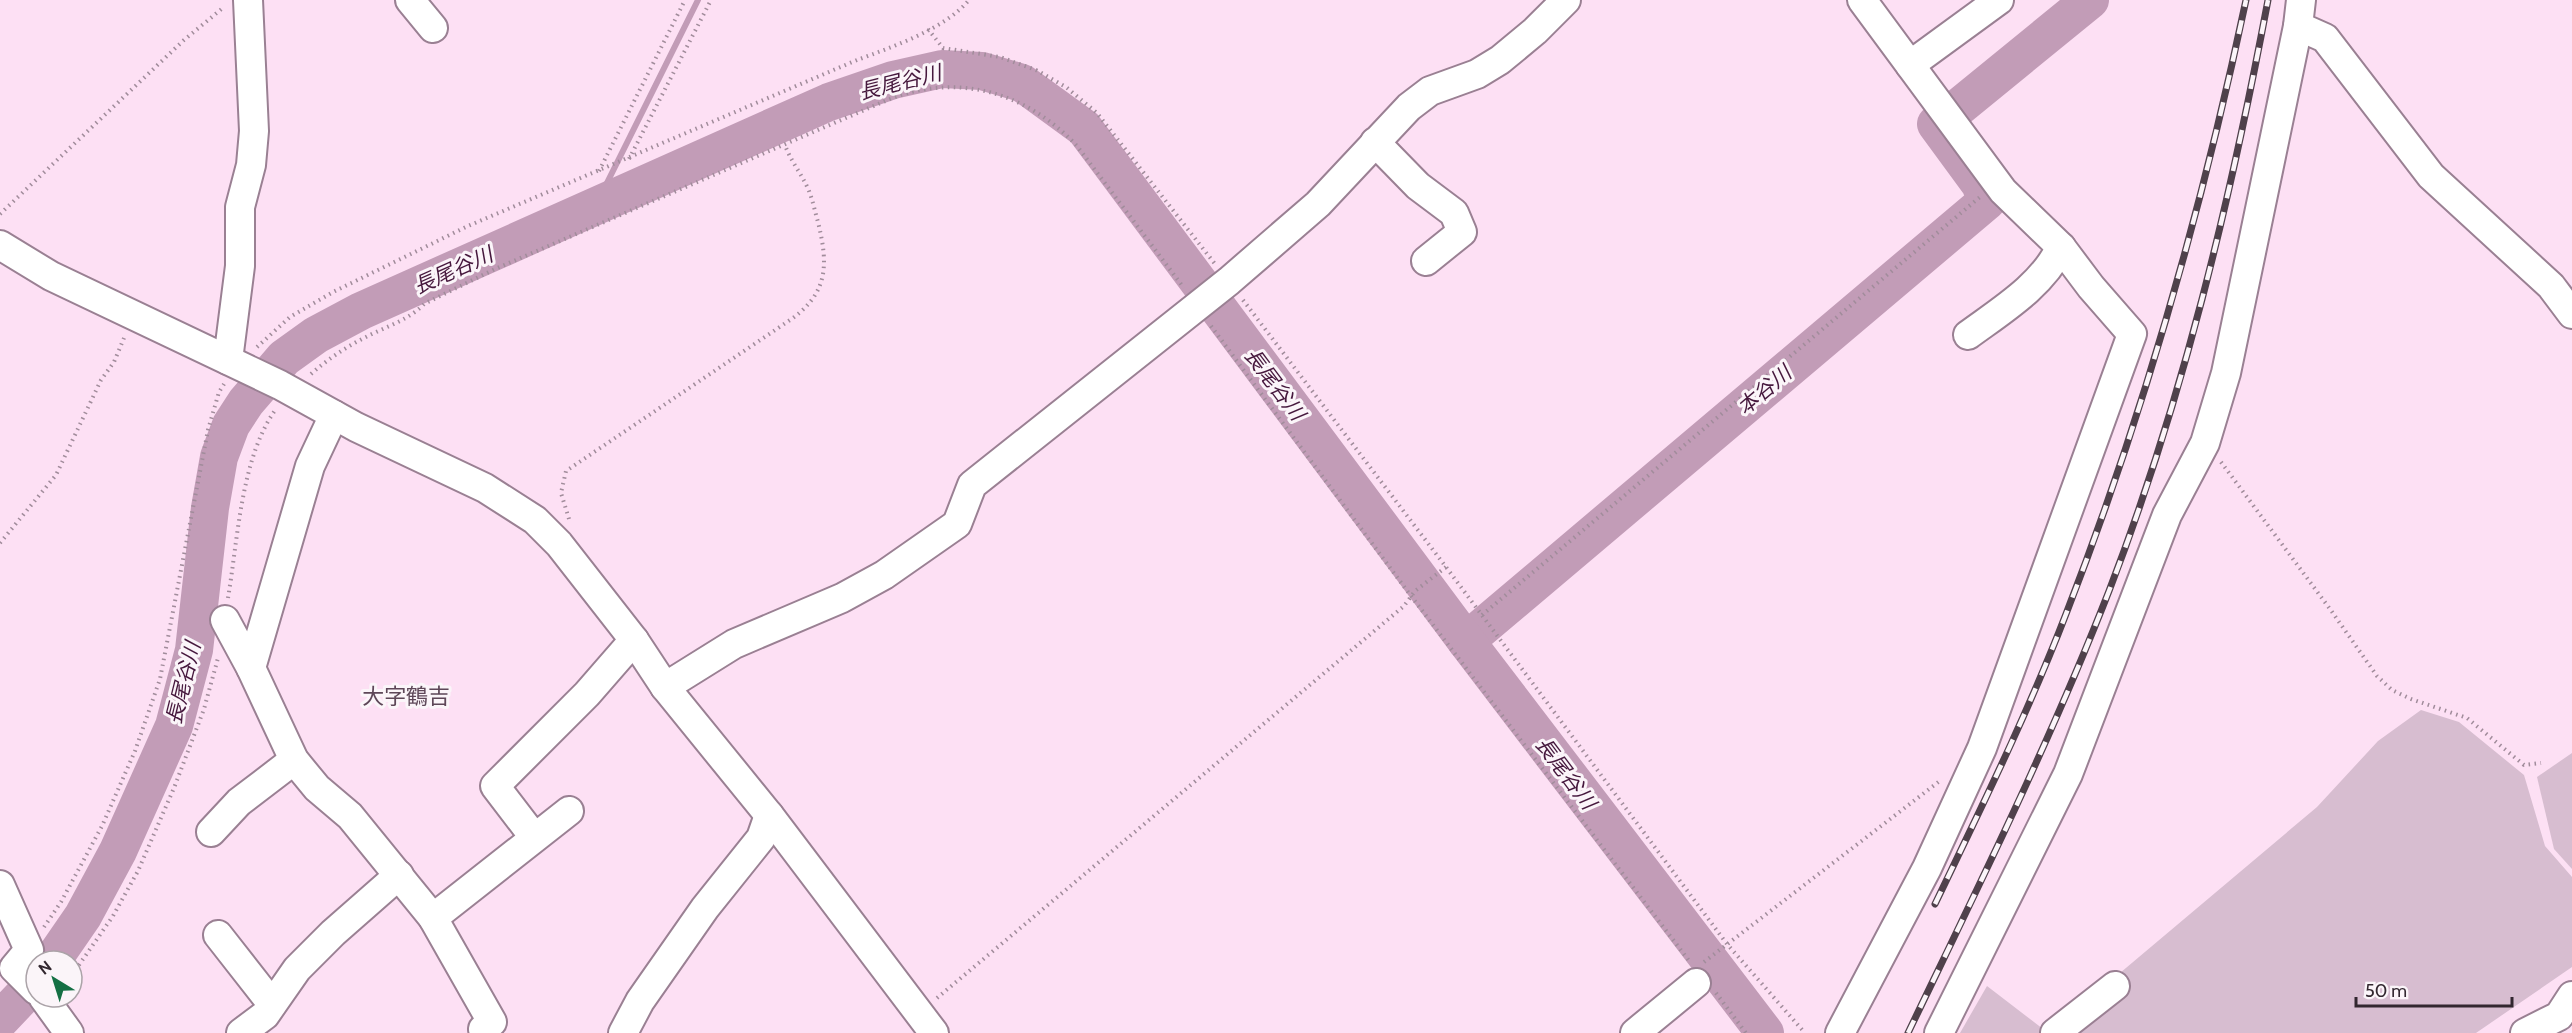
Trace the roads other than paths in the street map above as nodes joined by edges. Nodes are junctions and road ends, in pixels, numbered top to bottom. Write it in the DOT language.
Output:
graph roads {
  1 [pos="410,0"];
  2 [pos="1566,0"];
  3 [pos="1862,0"];
  4 [pos="1999,0"];
  5 [pos="237,3"];
  6 [pos="2300,13"];
  7 [pos="433,28"];
  8 [pos="1910,65"];
  9 [pos="1375,142"];
  10 [pos="0,245"];
  11 [pos="2061,247"];
  12 [pos="1426,261"];
  13 [pos="2572,314"];
  14 [pos="1968,335"];
  15 [pos="237,365"];
  16 [pos="334,415"];
  17 [pos="225,620"];
  18 [pos="634,640"];
  19 [pos="251,668"];
  20 [pos="665,687"];
  21 [pos="294,760"];
  22 [pos="569,811"];
  23 [pos="769,815"];
  24 [pos="211,832"];
  25 [pos="534,837"];
  26 [pos="399,875"];
  27 [pos="0,885"];
  28 [pos="433,918"];
  29 [pos="218,935"];
  30 [pos="24,959"];
  31 [pos="1700,976"];
  32 [pos="2115,986"];
  33 [pos="272,1004"];
  34 [pos="52,1009"];
  35 [pos="2568,1011"];
  36 [pos="922,1025"];
  37 [pos="69,1033"];
  38 [pos="241,1033"];
  39 [pos="486,1033"];
  40 [pos="623,1033"];
  41 [pos="1635,1033"];
  42 [pos="1840,1033"];
  43 [pos="1939,1033"];
  44 [pos="2055,1033"];
  45 [pos="2525,1033"];
  1 -- 7 [label="street"];
  2 -- 9 [label="street"];
  3 -- 8 [label="street"];
  4 -- 8 [label="street"];
  5 -- 15 [label="street"];
  6 -- 13 [label="street"];
  6 -- 43 [label="street"];
  8 -- 11 [label="street"];
  9 -- 12 [label="street"];
  9 -- 20 [label="street"];
  10 -- 15 [label="street"];
  11 -- 14 [label="street"];
  11 -- 42 [label="street"];
  15 -- 16 [label="street"];
  16 -- 18 [label="street"];
  16 -- 19 [label="street"];
  17 -- 19 [label="street"];
  18 -- 20 [label="street"];
  18 -- 25 [label="street"];
  19 -- 21 [label="street"];
  20 -- 23 [label="street"];
  21 -- 24 [label="street"];
  21 -- 26 [label="street"];
  22 -- 25 [label="street"];
  23 -- 36 [label="street"];
  23 -- 40 [label="street"];
  25 -- 28 [label="street"];
  26 -- 28 [label="street"];
  26 -- 33 [label="street"];
  27 -- 30 [label="street"];
  28 -- 39 [label="street"];
  29 -- 33 [label="street"];
  31 -- 41 [label="street"];
  32 -- 44 [label="street"];
  33 -- 38 [label="street"];
  34 -- 37 [label="street"];
  35 -- 45 [label="street"];
}
